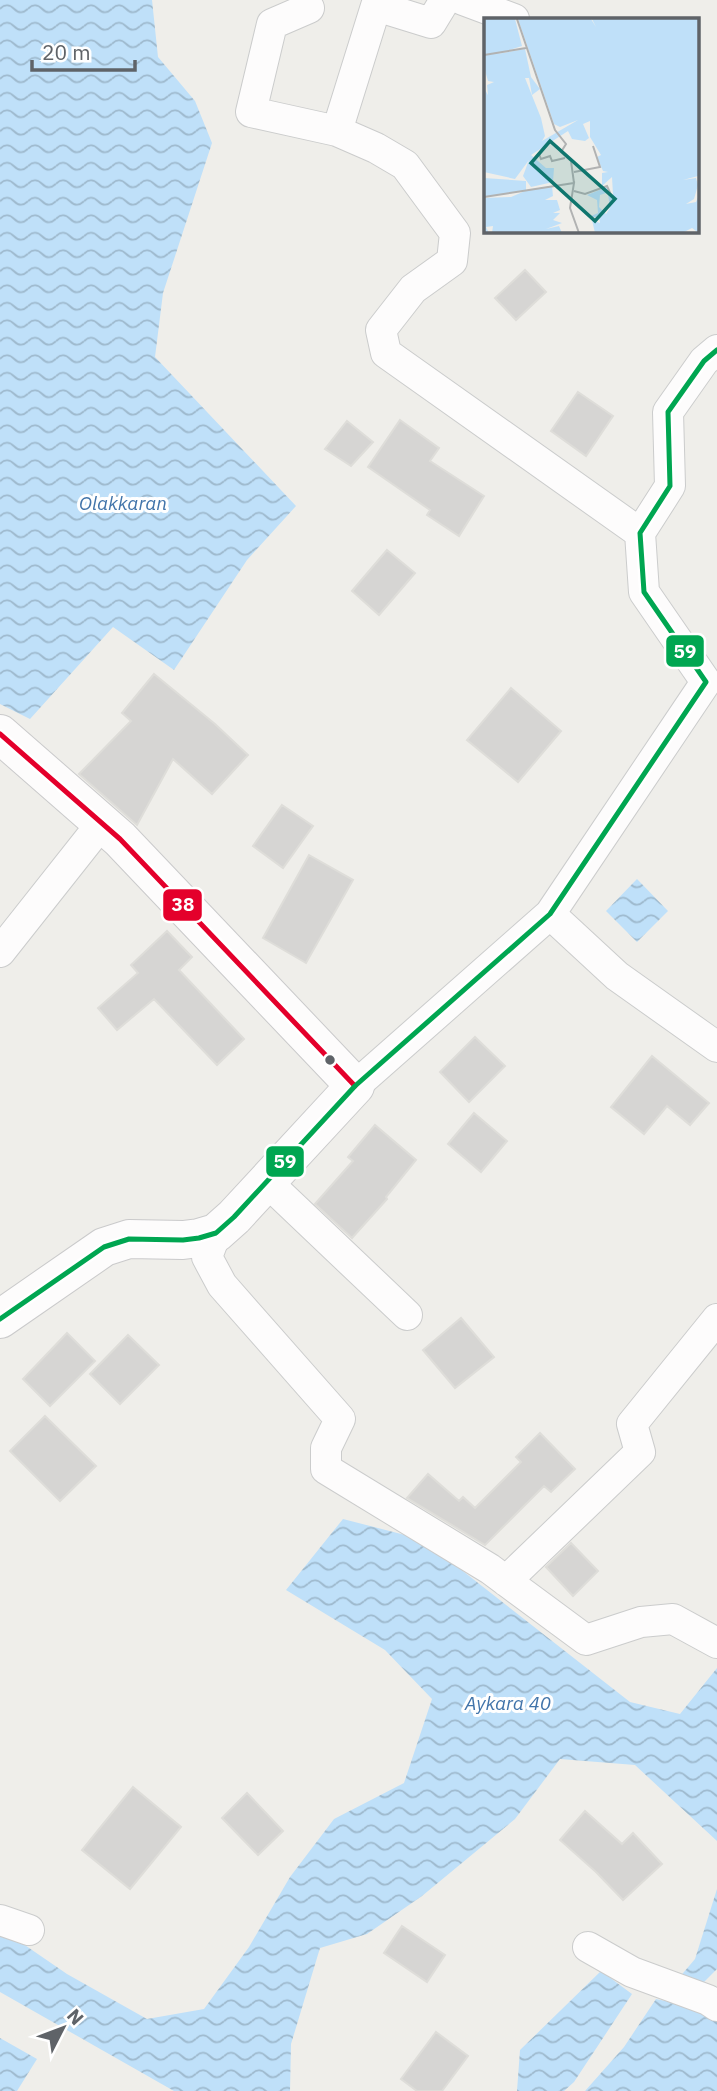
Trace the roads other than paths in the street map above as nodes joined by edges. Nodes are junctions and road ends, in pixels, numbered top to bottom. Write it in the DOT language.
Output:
graph roads {
  1 [pos="445,0"];
  2 [pos="463,0"];
  3 [pos="309,8"];
  4 [pos="511,18"];
  5 [pos="337,131"];
  6 [pos="717,350"];
  7 [pos="640,533"];
  8 [pos="712,681"];
  9 [pos="0,734"];
  10 [pos="102,823"];
  11 [pos="550,914"];
  12 [pos="0,952"];
  13 [pos="717,1047"];
  14 [pos="355,1086"];
  15 [pos="266,1181"];
  16 [pos="216,1233"];
  17 [pos="407,1315"];
  18 [pos="0,1318"];
  19 [pos="717,1319"];
  20 [pos="506,1581"];
  21 [pos="716,1640"];
  22 [pos="0,1920"];
  23 [pos="29,1930"];
  24 [pos="588,1947"];
  25 [pos="705,1996"];
  1 -- 5 [label="street"];
  2 -- 4 [label="street"];
  3 -- 5 [label="street"];
  5 -- 7 [label="street"];
  6 -- 7 [label="street"];
  7 -- 8 [label="street"];
  8 -- 11 [label="street"];
  9 -- 10 [label="main road"];
  10 -- 12 [label="street"];
  10 -- 14 [label="main road"];
  11 -- 13 [label="street"];
  11 -- 14 [label="street"];
  14 -- 15 [label="main road"];
  15 -- 16 [label="main road"];
  15 -- 17 [label="street"];
  16 -- 18 [label="main road"];
  16 -- 20 [label="street"];
  19 -- 20 [label="street"];
  20 -- 21 [label="street"];
  22 -- 23 [label="street"];
  24 -- 25 [label="street"];
}
